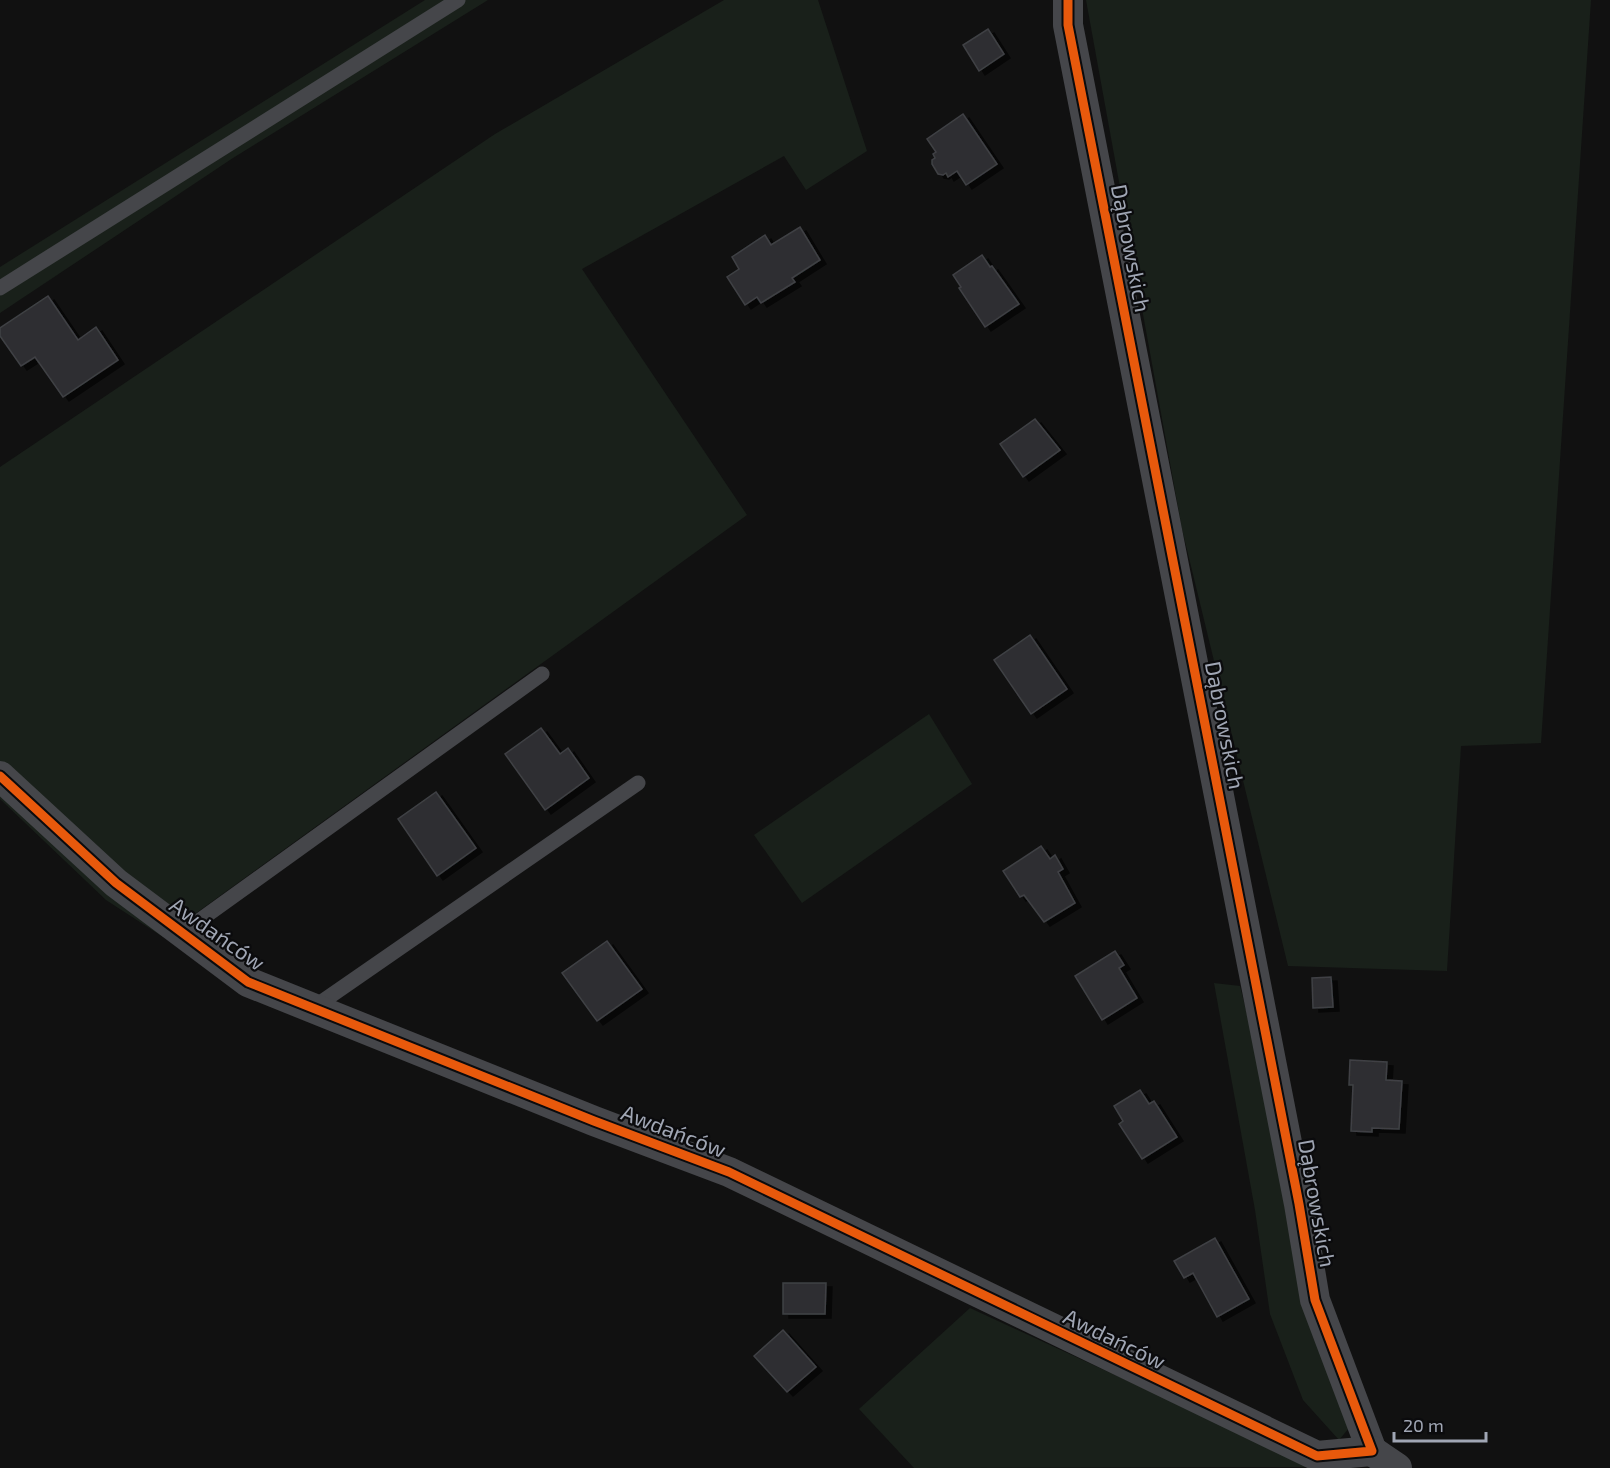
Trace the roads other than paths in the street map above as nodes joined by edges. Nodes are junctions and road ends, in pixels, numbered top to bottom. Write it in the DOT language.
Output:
graph roads {
  1 [pos="458,0"];
  2 [pos="1068,0"];
  3 [pos="0,288"];
  4 [pos="542,674"];
  5 [pos="0,776"];
  6 [pos="638,783"];
  7 [pos="182,933"];
  8 [pos="313,1008"];
  9 [pos="1361,1460"];
  10 [pos="1397,1468"];
  1 -- 3 [label="lane"];
  2 -- 9 [label="street, Dąbrowskich"];
  4 -- 7 [label="lane"];
  5 -- 7 [label="street, Awdańców"];
  6 -- 8 [label="lane"];
  7 -- 8 [label="street, Awdańców"];
  8 -- 9 [label="street, Awdańców"];
  9 -- 10 [label="street"];
}
